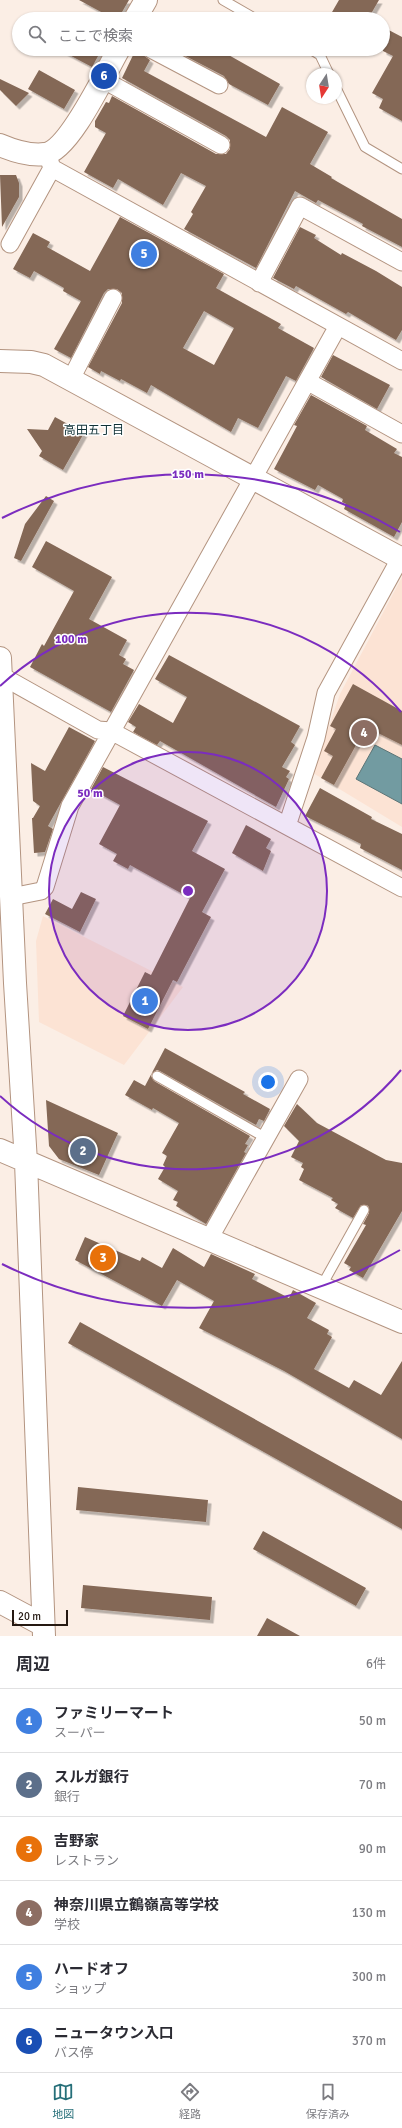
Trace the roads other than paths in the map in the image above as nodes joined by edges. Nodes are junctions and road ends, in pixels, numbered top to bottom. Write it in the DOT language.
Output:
graph roads {
  1 [pos="146,0"];
  2 [pos="223,0"];
  3 [pos="139,12"];
  4 [pos="244,12"];
  5 [pos="115,56"];
  6 [pos="164,56"];
  7 [pos="320,56"];
  8 [pos="326,68"];
  9 [pos="102,79"];
  10 [pos="219,85"];
  11 [pos="342,100"];
  12 [pos="0,145"];
  13 [pos="221,145"];
  14 [pos="49,161"];
  15 [pos="402,169"];
  16 [pos="10,244"];
  17 [pos="402,262"];
  18 [pos="259,283"];
  19 [pos="113,298"];
  20 [pos="338,326"];
  21 [pos="0,361"];
  22 [pos="402,361"];
  23 [pos="71,379"];
  24 [pos="314,385"];
  25 [pos="402,434"];
  26 [pos="253,479"];
  27 [pos="401,557"];
  28 [pos="0,670"];
  29 [pos="111,731"];
  30 [pos="287,826"];
  31 [pos="402,888"];
  32 [pos="11,897"];
  33 [pos="6,924"];
  34 [pos="157,1076"];
  35 [pos="299,1079"];
  36 [pos="266,1138"];
  37 [pos="0,1150"];
  38 [pos="26,1162"];
  39 [pos="364,1210"];
  40 [pos="209,1239"];
  41 [pos="321,1287"];
  42 [pos="402,1322"];
  43 [pos="0,1602"];
  44 [pos="44,1631"];
  1 -- 3 [label="street"];
  2 -- 4 [label="lane"];
  5 -- 9 [label="street"];
  6 -- 10 [label="street"];
  7 -- 8 [label="lane"];
  9 -- 13 [label="street"];
  9 -- 14 [label="street"];
  11 -- 15 [label="lane"];
  12 -- 14 [label="street"];
  14 -- 16 [label="street"];
  14 -- 18 [label="street"];
  17 -- 18 [label="street"];
  18 -- 20 [label="street"];
  19 -- 23 [label="street"];
  20 -- 22 [label="street"];
  20 -- 26 [label="street"];
  21 -- 23 [label="street"];
  23 -- 26 [label="street"];
  24 -- 25 [label="street"];
  26 -- 27 [label="street"];
  26 -- 29 [label="street"];
  27 -- 30 [label="street"];
  28 -- 29 [label="street"];
  28 -- 32 [label="street"];
  29 -- 30 [label="street"];
  29 -- 32 [label="street"];
  30 -- 31 [label="street"];
  32 -- 33 [label="street"];
  33 -- 38 [label="street"];
  34 -- 36 [label="lane"];
  35 -- 36 [label="street"];
  36 -- 40 [label="street"];
  37 -- 38 [label="street"];
  38 -- 40 [label="street"];
  38 -- 44 [label="street"];
  39 -- 41 [label="lane"];
  40 -- 41 [label="street"];
  41 -- 42 [label="street"];
  43 -- 44 [label="street"];
}
